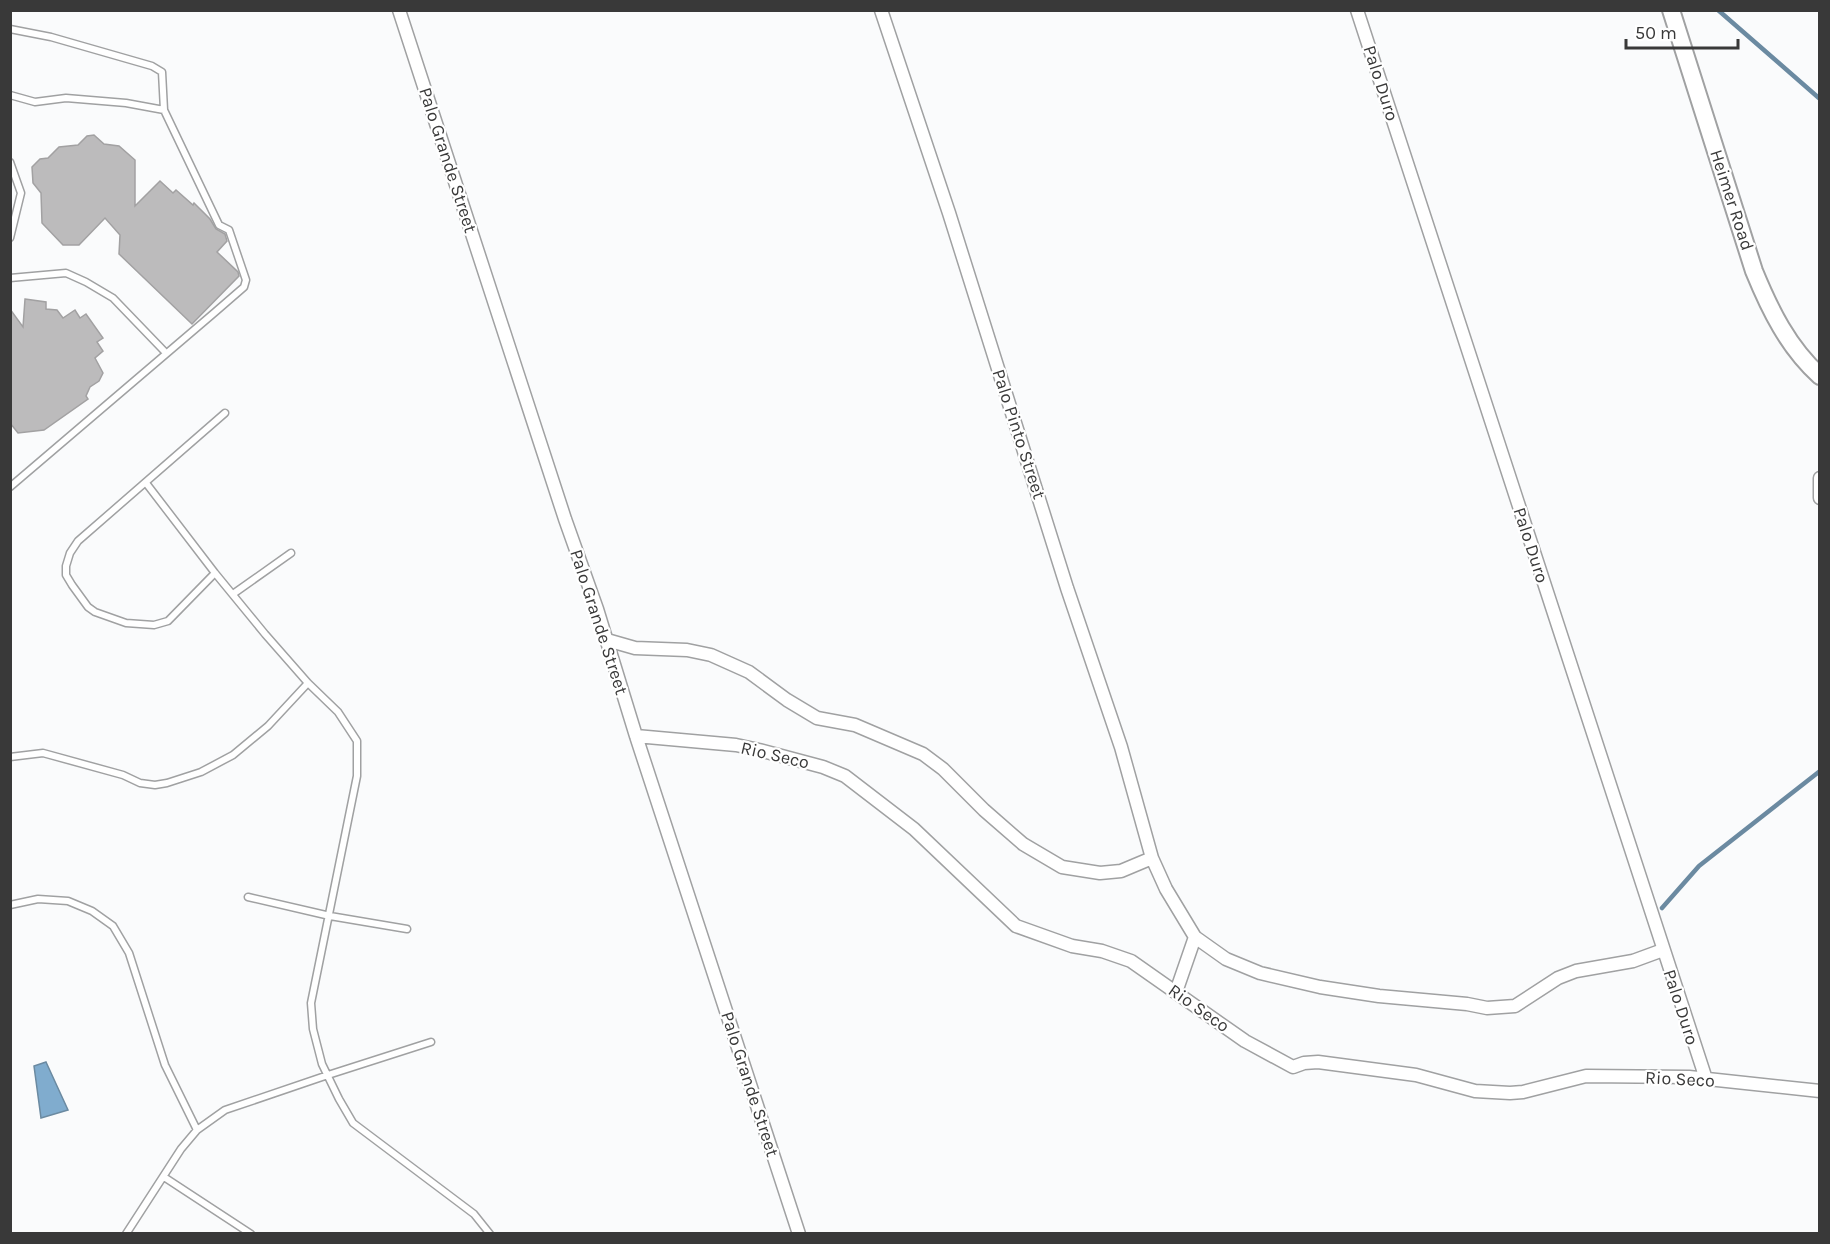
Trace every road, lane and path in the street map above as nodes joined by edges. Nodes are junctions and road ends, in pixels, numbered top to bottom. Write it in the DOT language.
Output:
graph roads {
  1 [pos="399,10"];
  2 [pos="881,10"];
  3 [pos="1357,10"];
  4 [pos="1671,10"];
  5 [pos="10,29"];
  6 [pos="10,94"];
  7 [pos="164,110"];
  8 [pos="10,162"];
  9 [pos="10,238"];
  10 [pos="10,278"];
  11 [pos="166,353"];
  12 [pos="1820,376"];
  13 [pos="225,412"];
  14 [pos="1820,478"];
  15 [pos="146,483"];
  16 [pos="10,487"];
  17 [pos="1820,498"];
  18 [pos="291,553"];
  19 [pos="215,573"];
  20 [pos="233,594"];
  21 [pos="607,640"];
  22 [pos="308,683"];
  23 [pos="636,736"];
  24 [pos="10,757"];
  25 [pos="1152,858"];
  26 [pos="248,897"];
  27 [pos="10,905"];
  28 [pos="330,916"];
  29 [pos="407,929"];
  30 [pos="1195,937"];
  31 [pos="1663,950"];
  32 [pos="1176,992"];
  33 [pos="430,1042"];
  34 [pos="328,1075"];
  35 [pos="1706,1079"];
  36 [pos="1820,1091"];
  37 [pos="197,1130"];
  38 [pos="164,1177"];
  39 [pos="126,1233"];
  40 [pos="251,1233"];
  41 [pos="490,1233"];
  42 [pos="799,1233"];
  1 -- 21 [label="street, Palo Grande Street"];
  2 -- 25 [label="street, Palo Pinto Street"];
  3 -- 31 [label="street, Palo Duro"];
  4 -- 12 [label="street, Heimer Road"];
  5 -- 7 [label="lane"];
  6 -- 7 [label="lane"];
  7 -- 11 [label="lane"];
  8 -- 9 [label="lane"];
  10 -- 11 [label="lane"];
  11 -- 16 [label="lane"];
  13 -- 15 [label="lane"];
  14 -- 17 [label="street"];
  15 -- 19 [label="lane"];
  15 -- 19 [label="lane"];
  18 -- 20 [label="lane"];
  19 -- 20 [label="lane"];
  20 -- 22 [label="lane"];
  21 -- 23 [label="street, Palo Grande Street"];
  21 -- 25 [label="street"];
  22 -- 24 [label="lane"];
  22 -- 28 [label="lane"];
  23 -- 32 [label="street, Rio Seco"];
  23 -- 42 [label="street, Palo Grande Street"];
  25 -- 30 [label="street"];
  26 -- 28 [label="lane"];
  27 -- 37 [label="lane"];
  28 -- 29 [label="lane"];
  28 -- 34 [label="lane"];
  30 -- 31 [label="street"];
  30 -- 32 [label="street"];
  31 -- 35 [label="street, Palo Duro"];
  32 -- 35 [label="street, Rio Seco"];
  33 -- 34 [label="lane"];
  34 -- 37 [label="lane"];
  34 -- 41 [label="lane"];
  35 -- 36 [label="street, Rio Seco"];
  37 -- 38 [label="lane"];
  38 -- 39 [label="lane"];
  38 -- 40 [label="lane"];
}
